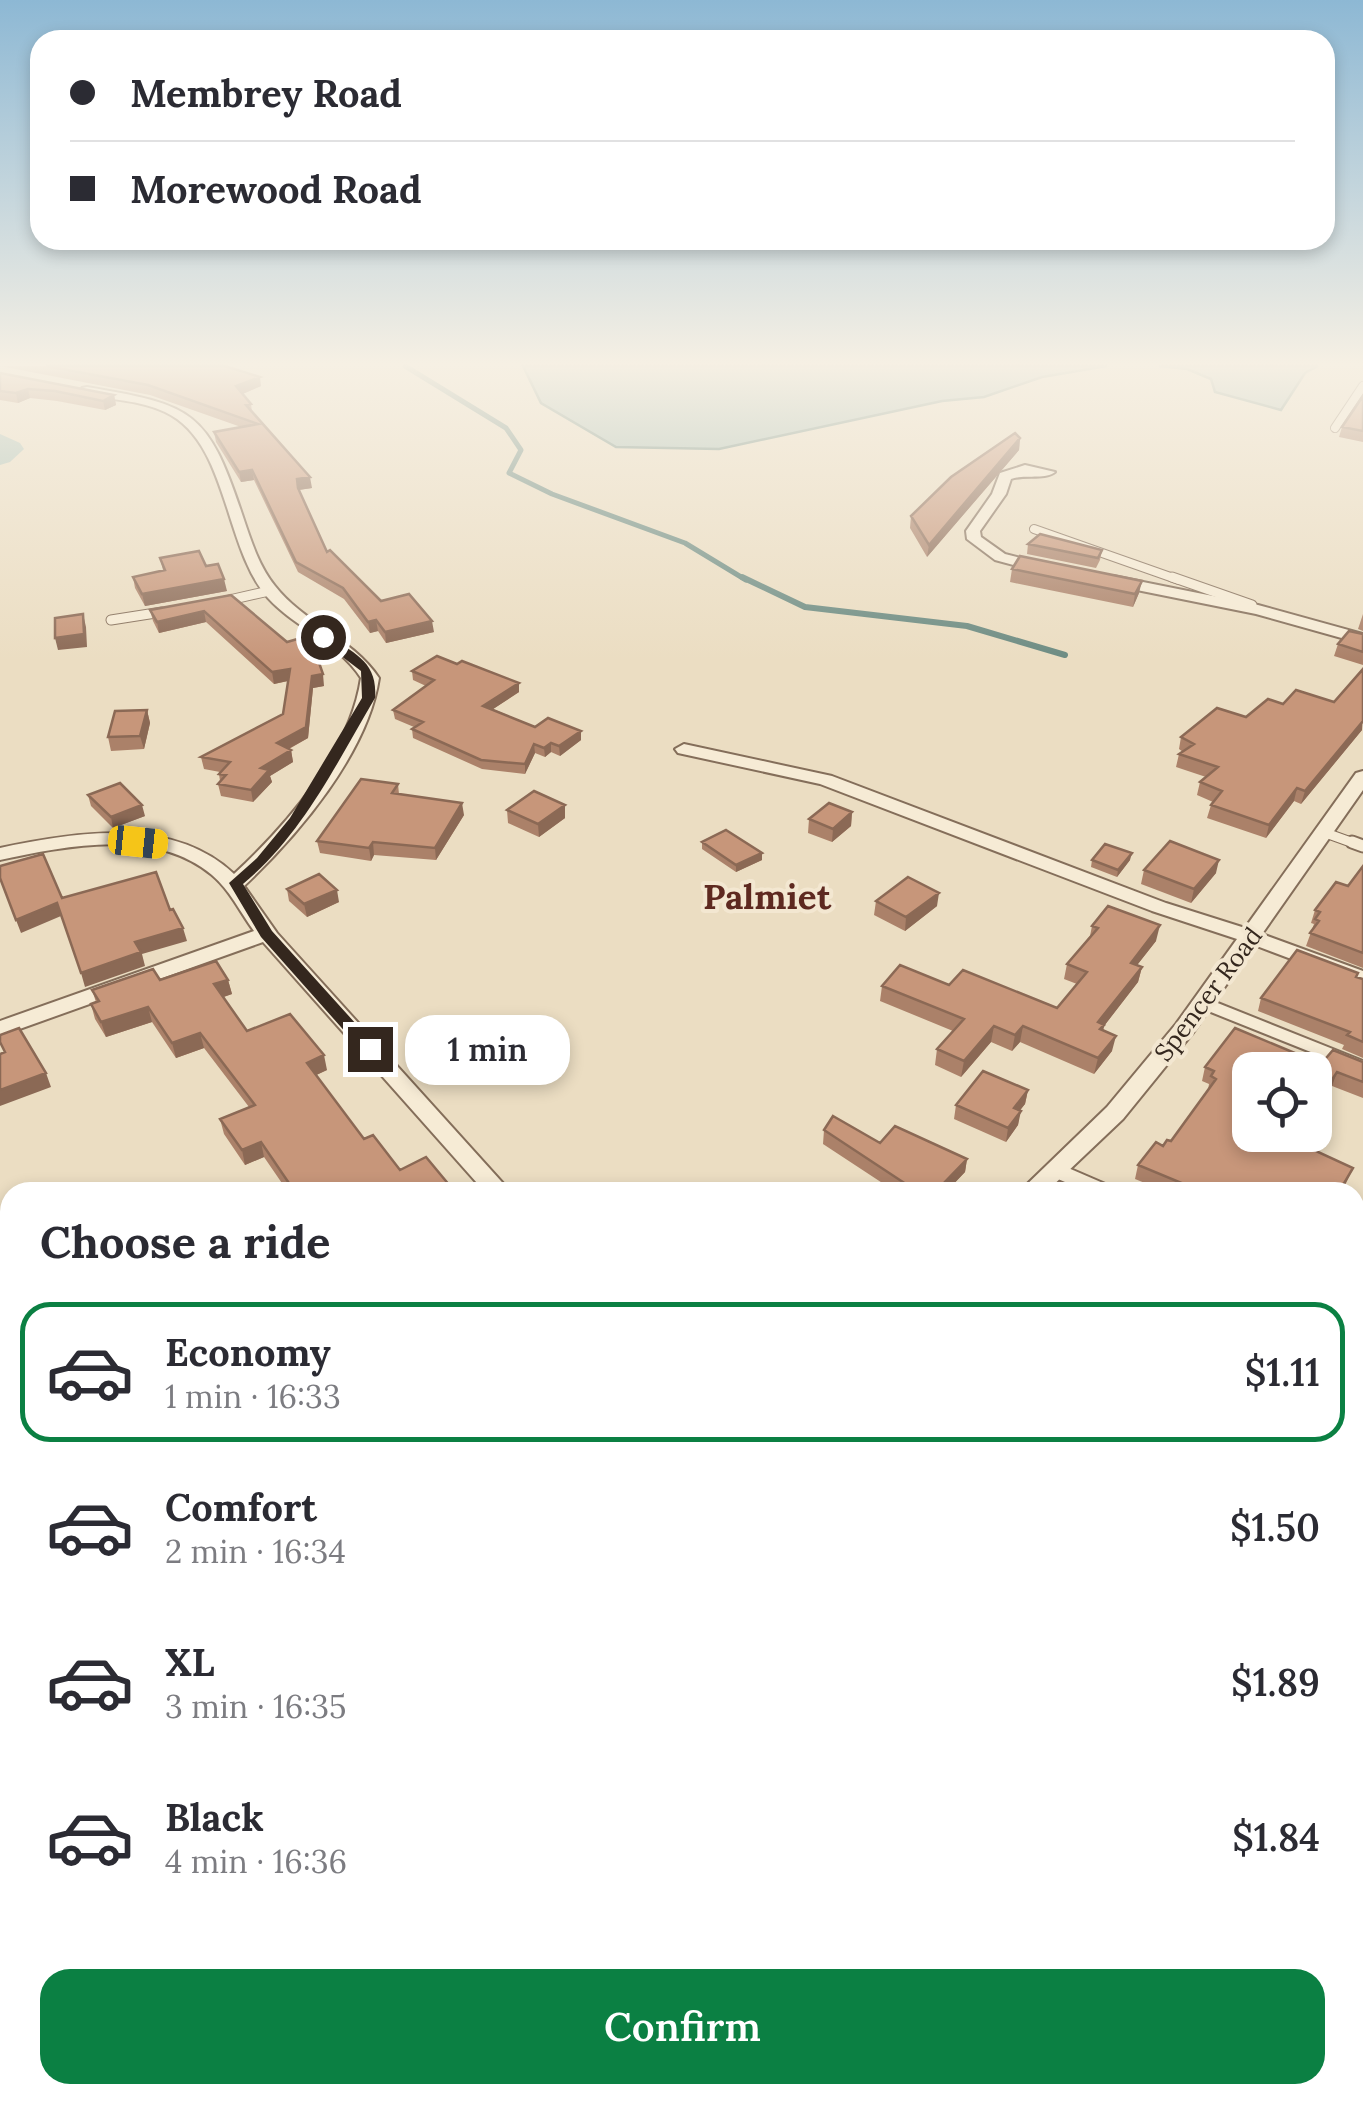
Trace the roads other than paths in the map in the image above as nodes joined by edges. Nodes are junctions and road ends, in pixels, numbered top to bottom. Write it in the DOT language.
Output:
graph roads {
  1 [pos="216,464"];
  2 [pos="1048,472"];
  3 [pos="1034,529"];
  4 [pos="1067,572"];
  5 [pos="1099,578"];
  6 [pos="269,591"];
  7 [pos="208,604"];
  8 [pos="170,611"];
  9 [pos="1293,619"];
  10 [pos="111,620"];
  11 [pos="1363,639"];
  12 [pos="684,749"];
  13 [pos="1363,777"];
  14 [pos="1323,832"];
  15 [pos="1363,846"];
  16 [pos="0,854"];
  17 [pos="236,883"];
  18 [pos="266,934"];
  19 [pos="1252,937"];
  20 [pos="1363,980"];
  21 [pos="1203,1003"];
  22 [pos="0,1029"];
  23 [pos="1363,1067"];
  24 [pos="1055,1170"];
  25 [pos="490,1182"];
  26 [pos="1042,1182"];
  27 [pos="1083,1182"];
  1 -- 6 [label="street"];
  2 -- 4 [label="street"];
  3 -- 9 [label="lane"];
  5 -- 9 [label="street"];
  6 -- 7 [label="lane"];
  6 -- 17 [label="street"];
  8 -- 10 [label="lane"];
  9 -- 11 [label="street"];
  12 -- 19 [label="street"];
  13 -- 14 [label="street, Spencer Road"];
  14 -- 15 [label="lane"];
  14 -- 19 [label="street, Spencer Road"];
  16 -- 17 [label="street"];
  17 -- 18 [label="street"];
  18 -- 22 [label="street"];
  18 -- 25 [label="street"];
  19 -- 20 [label="street"];
  19 -- 21 [label="street, Spencer Road"];
  21 -- 23 [label="lane"];
  21 -- 24 [label="street, Spencer Road"];
  24 -- 26 [label="street, Spencer Road"];
  24 -- 27 [label="lane"];
}
